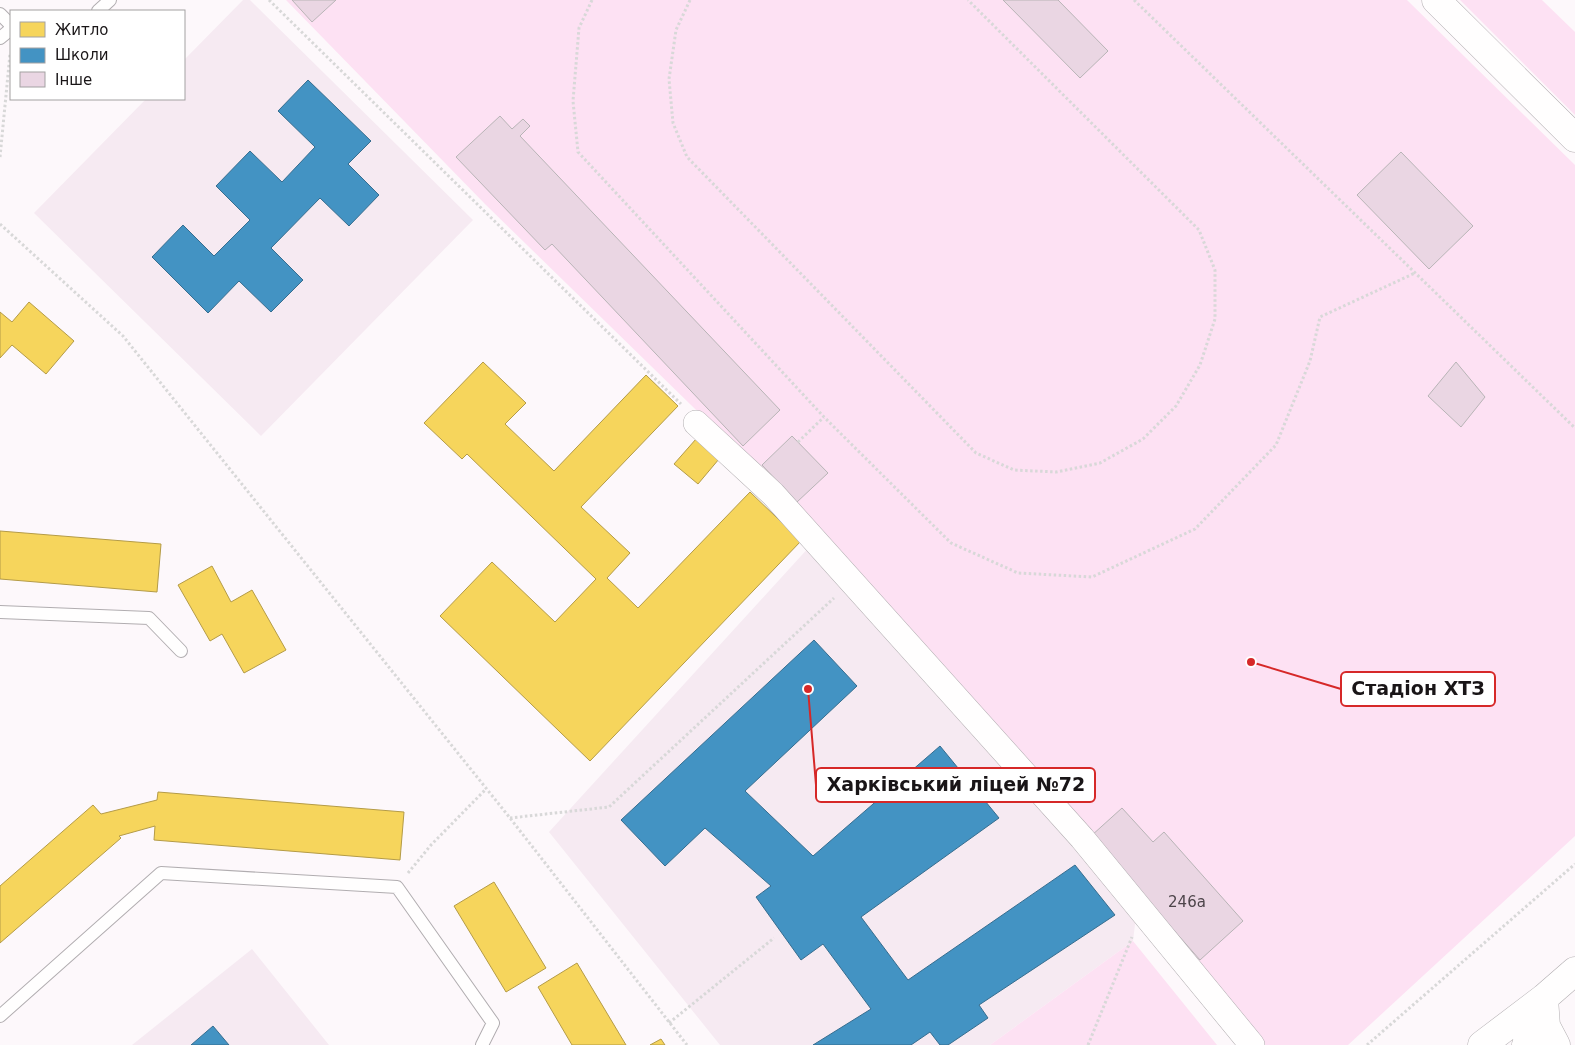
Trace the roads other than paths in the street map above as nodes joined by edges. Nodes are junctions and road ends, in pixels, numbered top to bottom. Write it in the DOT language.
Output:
graph roads {
  1 [pos="110,0"];
  2 [pos="1436,0"];
  3 [pos="99,10"];
  4 [pos="0,14"];
  5 [pos="10,26"];
  6 [pos="10,28"];
  7 [pos="0,38"];
  8 [pos="1575,138"];
  9 [pos="696,423"];
  10 [pos="0,612"];
  11 [pos="181,651"];
  12 [pos="1575,971"];
  13 [pos="1544,998"];
  14 [pos="0,1016"];
  15 [pos="482,1045"];
  16 [pos="1252,1045"];
  17 [pos="1482,1045"];
  18 [pos="1526,1045"];
  19 [pos="1556,1045"];
  1 -- 3 [label="lane"];
  2 -- 8 [label="main road"];
  4 -- 5 [label="lane"];
  6 -- 7 [label="lane"];
  9 -- 16 [label="street"];
  10 -- 11 [label="lane"];
  12 -- 13 [label="main road"];
  13 -- 17 [label="main road"];
  13 -- 18 [label="main road"];
  13 -- 19 [label="main road"];
  14 -- 15 [label="lane"];
}
